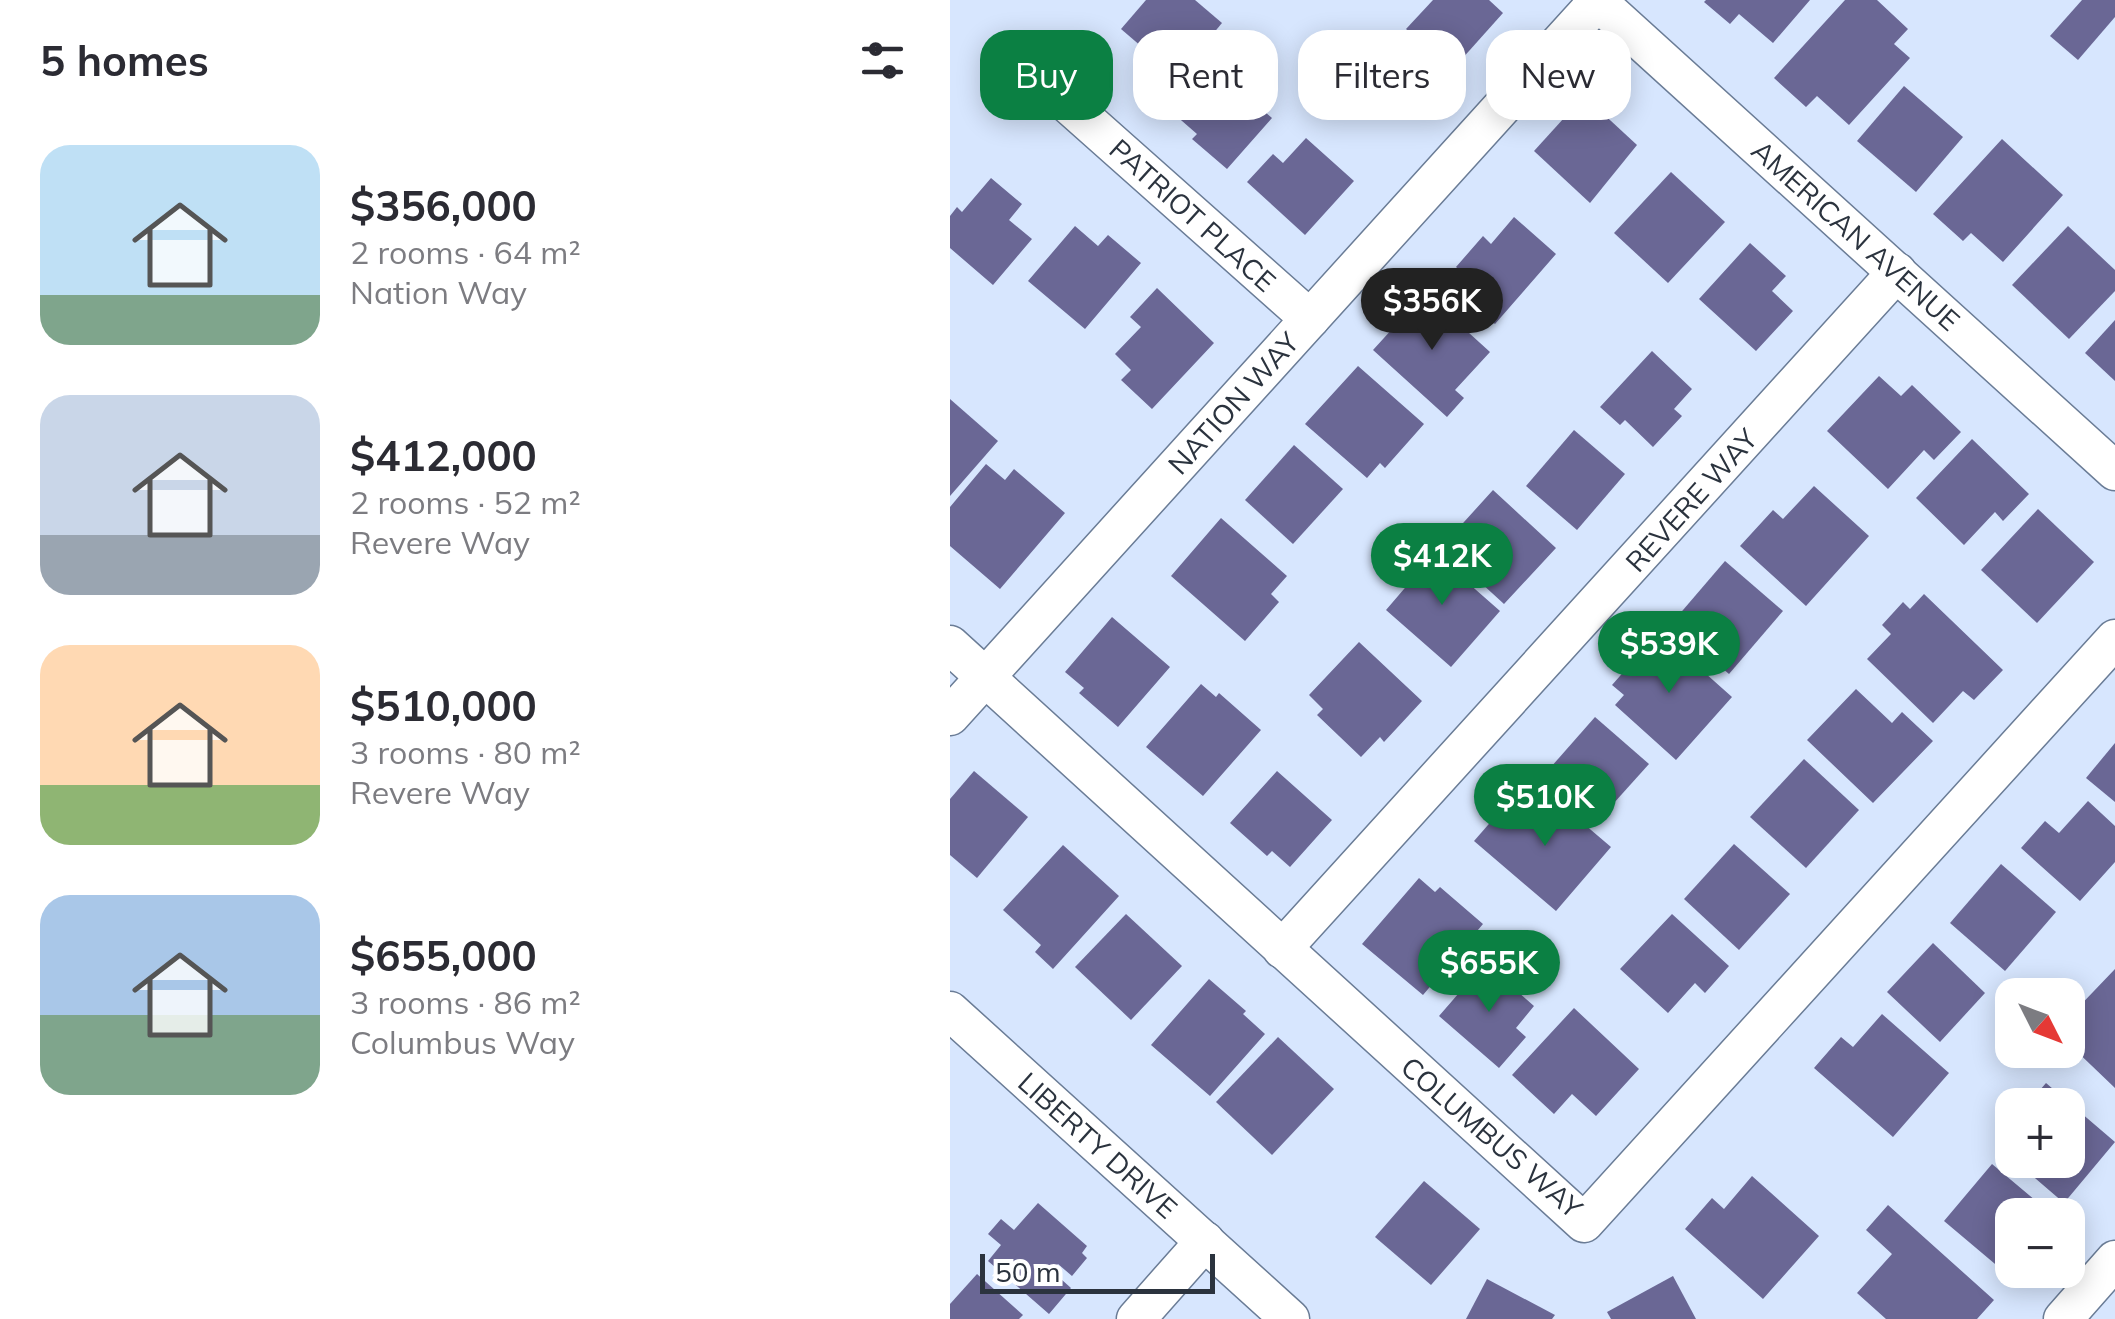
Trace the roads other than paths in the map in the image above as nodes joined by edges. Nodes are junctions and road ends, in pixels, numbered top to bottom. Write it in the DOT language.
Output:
graph roads {
  1 [pos="1597,0"];
  2 [pos="1086,120"];
  3 [pos="1897,272"];
  4 [pos="1310,318"];
  5 [pos="2115,472"];
  6 [pos="2115,638"];
  7 [pos="950,645"];
  8 [pos="984,678"];
  9 [pos="950,716"];
  10 [pos="1282,949"];
  11 [pos="950,1011"];
  12 [pos="1205,1241"];
  13 [pos="2115,1260"];
  14 [pos="1136,1319"];
  15 [pos="1290,1319"];
  16 [pos="2063,1319"];
  1 -- 3 [label="street, AMERICAN AVENUE"];
  1 -- 4 [label="street, NATION WAY"];
  2 -- 4 [label="street, PATRIOT PLACE"];
  3 -- 5 [label="street, AMERICAN AVENUE"];
  3 -- 10 [label="street, REVERE WAY"];
  4 -- 8 [label="street, NATION WAY"];
  6 -- 10 [label="street, COLUMBUS WAY"];
  7 -- 8 [label="street, COLUMBUS WAY"];
  8 -- 9 [label="street, NATION WAY"];
  8 -- 10 [label="street, COLUMBUS WAY"];
  11 -- 12 [label="street, LIBERTY DRIVE"];
  12 -- 14 [label="street"];
  12 -- 15 [label="street, LIBERTY DRIVE"];
  13 -- 16 [label="street"];
}
